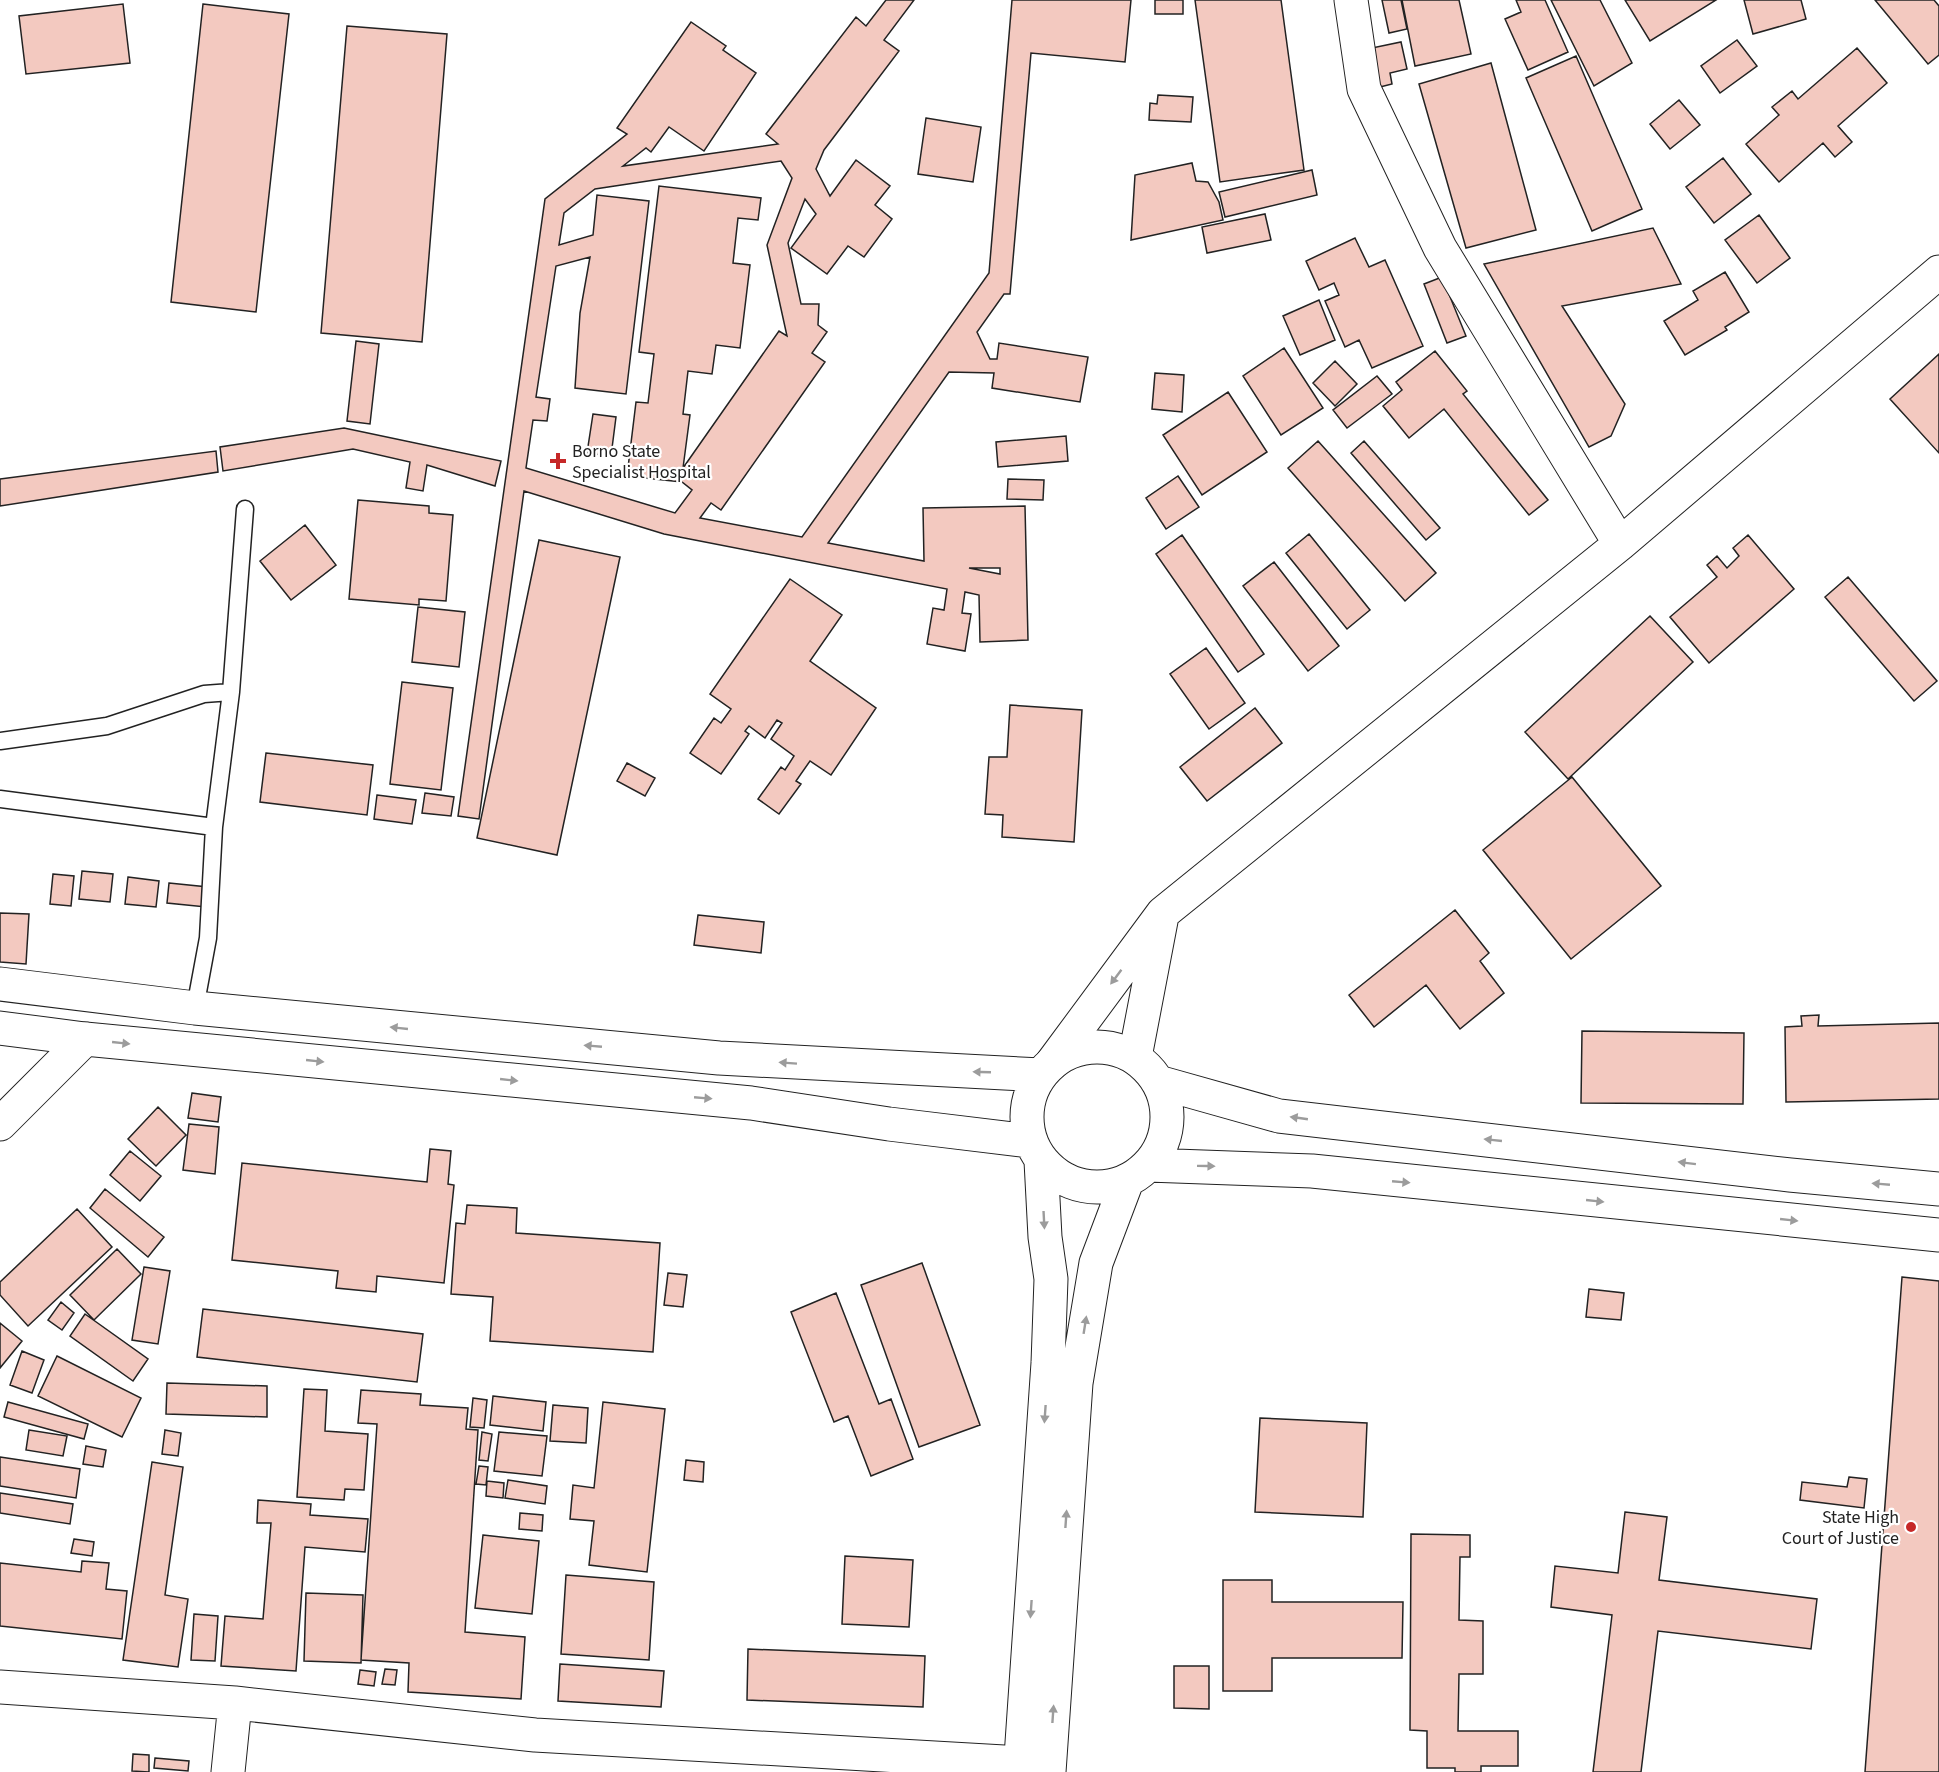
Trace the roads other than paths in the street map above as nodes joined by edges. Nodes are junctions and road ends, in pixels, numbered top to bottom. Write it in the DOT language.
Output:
graph roads {
  1 [pos="1351,0"];
  2 [pos="1939,273"];
  3 [pos="246,509"];
  4 [pos="1620,544"];
  5 [pos="231,692"];
  6 [pos="0,741"];
  7 [pos="0,799"];
  8 [pos="214,827"];
  9 [pos="1163,913"];
  10 [pos="0,984"];
  11 [pos="195,1008"];
  12 [pos="0,1028"];
  13 [pos="85,1039"];
  14 [pos="1135,1058"];
  15 [pos="1046,1069"];
  16 [pos="1158,1082"];
  17 [pos="0,1124"];
  18 [pos="1036,1151"];
  19 [pos="1137,1173"];
  20 [pos="1939,1189"];
  21 [pos="1939,1235"];
  22 [pos="0,1687"];
  23 [pos="235,1703"];
  24 [pos="1030,1769"];
  25 [pos="228,1772"];
  1 -- 4 [label="main road"];
  2 -- 4 [label="main road"];
  3 -- 5 [label="lane"];
  4 -- 9 [label="main road"];
  5 -- 6 [label="lane"];
  5 -- 8 [label="lane"];
  7 -- 8 [label="lane"];
  8 -- 11 [label="lane"];
  9 -- 14 [label="main road"];
  9 -- 15 [label="main road, one-way"];
  10 -- 11 [label="main road"];
  15 -- 11 [label="main road, one-way"];
  12 -- 13 [label="main road"];
  13 -- 17 [label="main road"];
  13 -- 18 [label="main road, one-way"];
  14 -- 15 [label="main road"];
  14 -- 16 [label="main road"];
  15 -- 18 [label="main road"];
  16 -- 19 [label="main road"];
  20 -- 16 [label="main road, one-way"];
  18 -- 19 [label="main road"];
  18 -- 24 [label="main road, one-way"];
  19 -- 21 [label="main road, one-way"];
  24 -- 19 [label="main road, one-way"];
  22 -- 23 [label="main road"];
  23 -- 24 [label="main road"];
  23 -- 25 [label="main road"];
}
